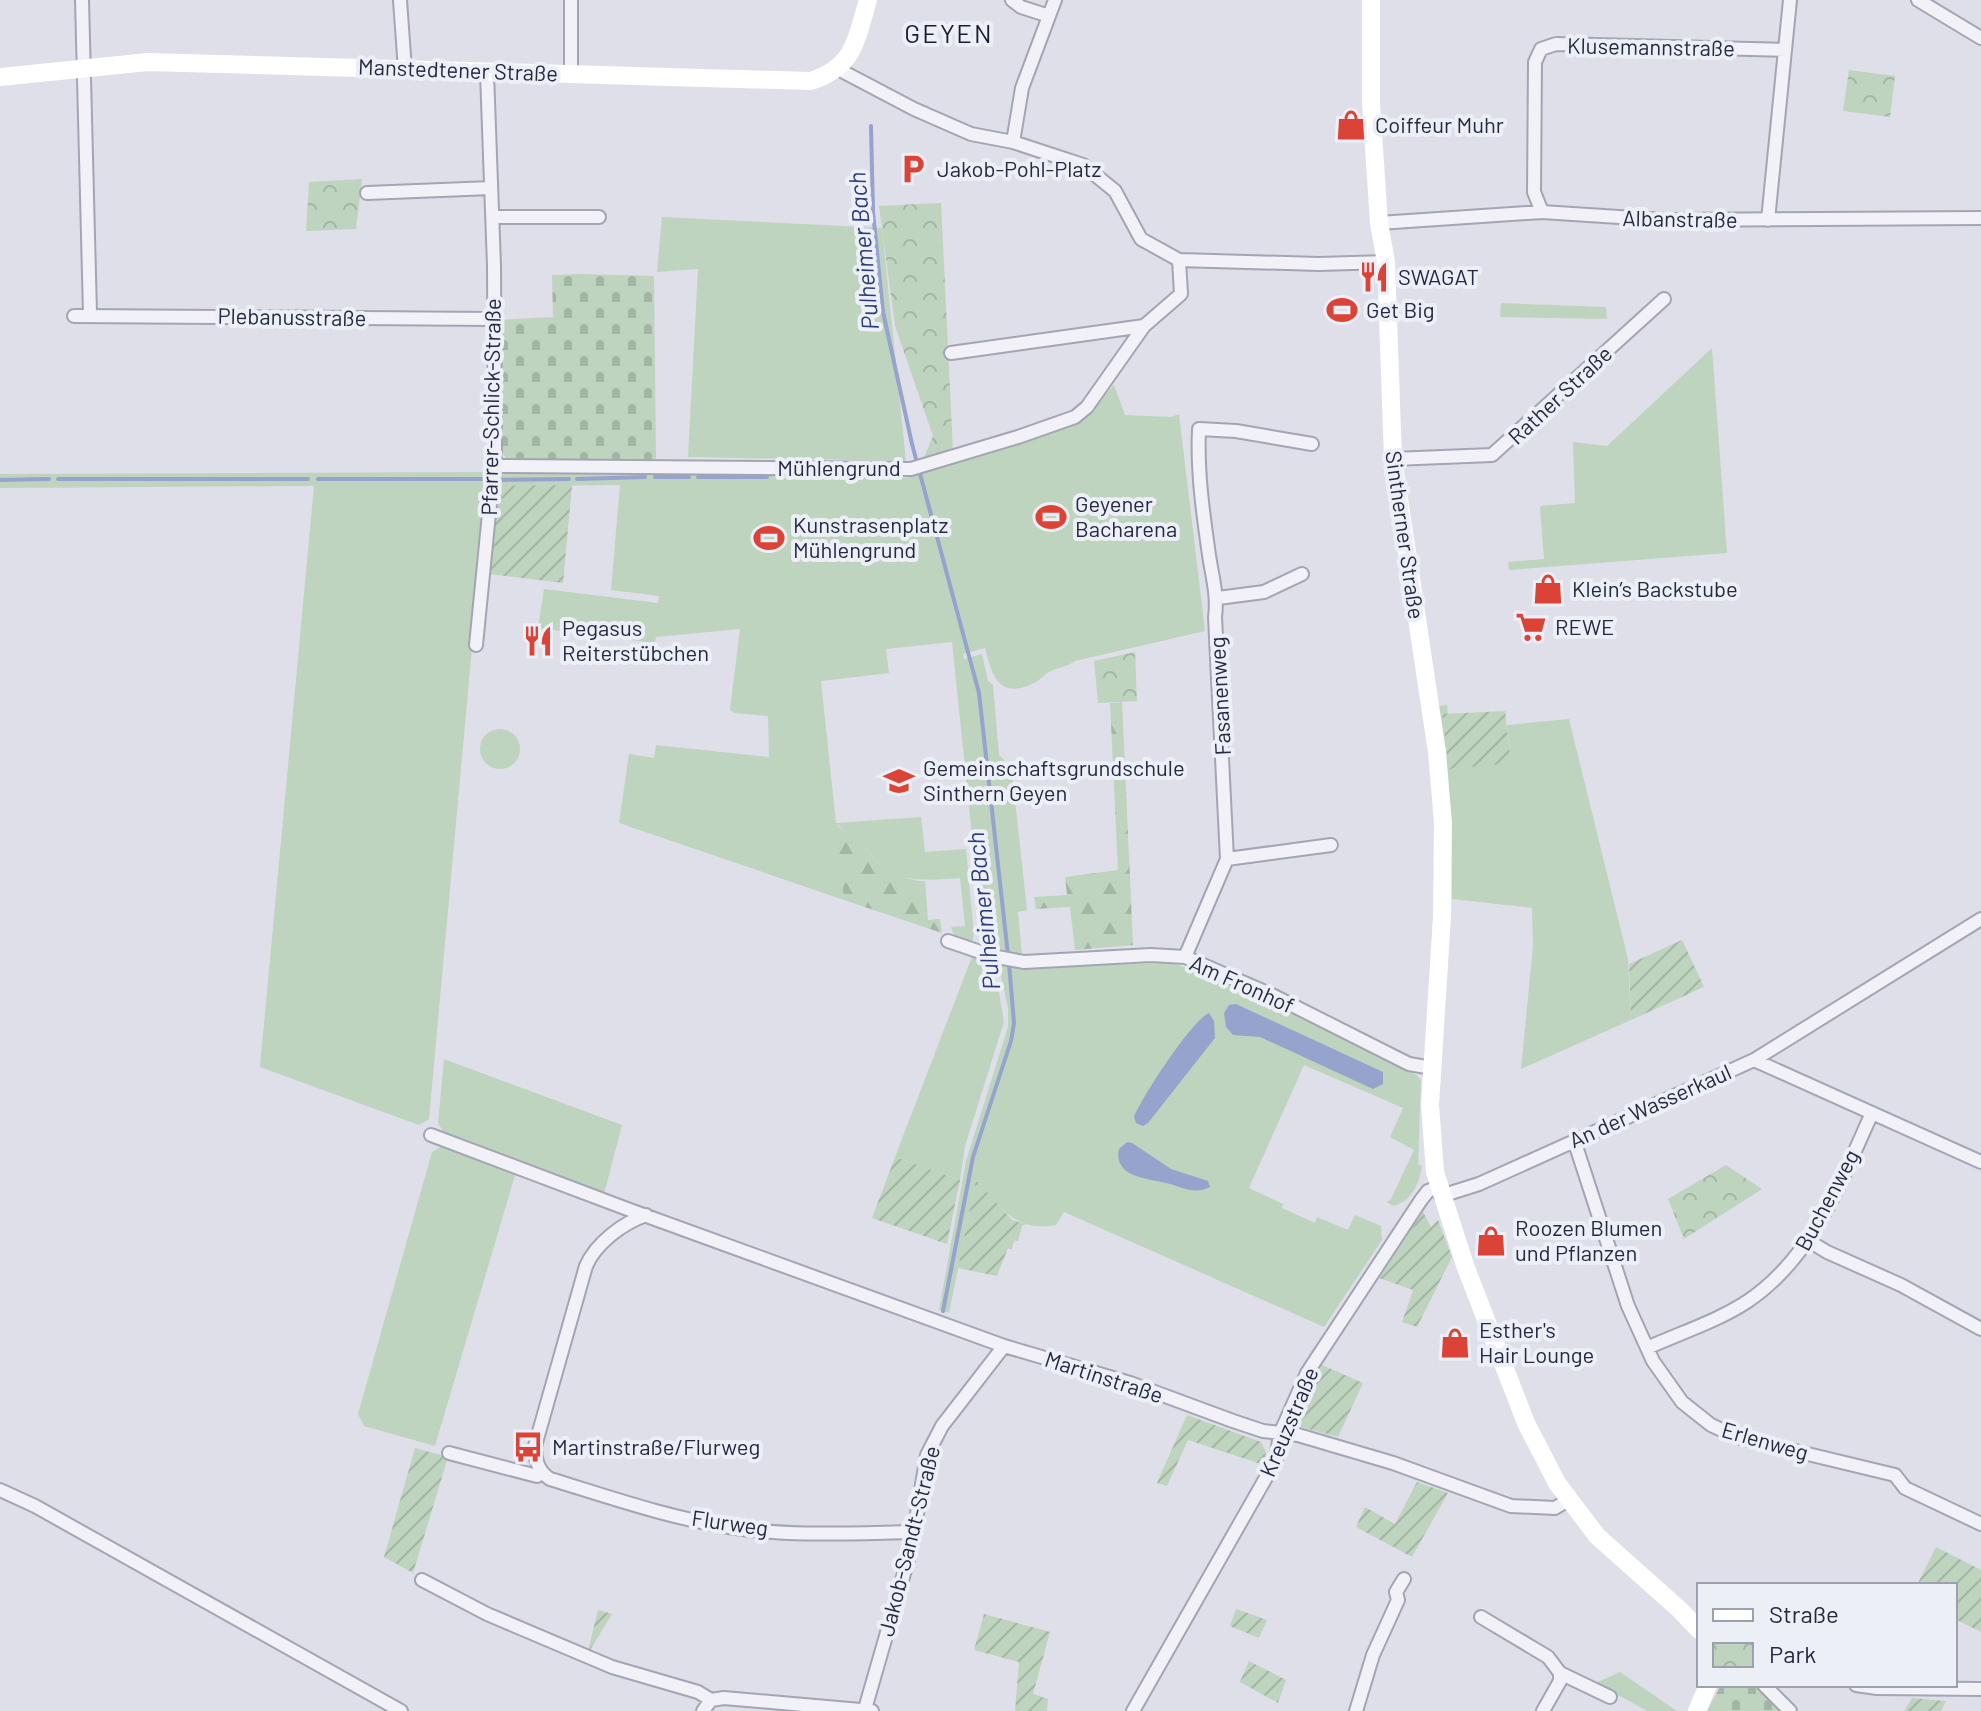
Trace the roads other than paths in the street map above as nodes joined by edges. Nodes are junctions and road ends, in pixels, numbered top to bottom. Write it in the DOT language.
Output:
graph roads {
  1 [pos="82,0"];
  2 [pos="400,0"];
  3 [pos="571,0"];
  4 [pos="868,0"];
  5 [pos="1012,0"];
  6 [pos="1055,0"];
  7 [pos="1371,0"];
  8 [pos="1790,0"];
  9 [pos="1918,0"];
  10 [pos="1049,16"];
  11 [pos="1981,38"];
  12 [pos="1785,50"];
  13 [pos="83,66"];
  14 [pos="838,69"];
  15 [pos="405,70"];
  16 [pos="487,73"];
  17 [pos="571,74"];
  18 [pos="0,77"];
  19 [pos="1013,142"];
  20 [pos="491,188"];
  21 [pos="367,193"];
  22 [pos="1542,212"];
  23 [pos="492,217"];
  24 [pos="599,217"];
  25 [pos="1981,218"];
  26 [pos="1768,220"];
  27 [pos="1379,223"];
  28 [pos="1179,260"];
  29 [pos="1386,262"];
  30 [pos="1664,299"];
  31 [pos="90,314"];
  32 [pos="74,316"];
  33 [pos="494,319"];
  34 [pos="1144,326"];
  35 [pos="951,353"];
  36 [pos="1312,444"];
  37 [pos="1393,459"];
  38 [pos="494,466"];
  39 [pos="1302,574"];
  40 [pos="1218,598"];
  41 [pos="476,645"];
  42 [pos="1331,845"];
  43 [pos="1227,859"];
  44 [pos="1981,919"];
  45 [pos="948,941"];
  46 [pos="1185,957"];
  47 [pos="1754,1060"];
  48 [pos="1432,1068"];
  49 [pos="1872,1113"];
  50 [pos="431,1135"];
  51 [pos="1574,1140"];
  52 [pos="1981,1162"];
  53 [pos="1440,1192"];
  54 [pos="646,1215"];
  55 [pos="1809,1241"];
  56 [pos="1981,1329"];
  57 [pos="1004,1346"];
  58 [pos="1647,1348"];
  59 [pos="1280,1434"];
  60 [pos="449,1453"];
  61 [pos="546,1475"];
  62 [pos="0,1490"];
  63 [pos="1568,1500"];
  64 [pos="1981,1524"];
  65 [pos="915,1532"];
  66 [pos="1404,1579"];
  67 [pos="422,1580"];
  68 [pos="1481,1617"];
  69 [pos="1697,1628"];
  70 [pos="1560,1673"];
  71 [pos="1707,1687"];
  72 [pos="1766,1687"];
  73 [pos="1870,1687"];
  74 [pos="1981,1689"];
  75 [pos="1610,1697"];
  76 [pos="707,1706"];
  77 [pos="869,1710"];
  78 [pos="401,1711"];
  79 [pos="1133,1711"];
  80 [pos="1356,1711"];
  81 [pos="1543,1711"];
  82 [pos="1697,1711"];
  83 [pos="1790,1711"];
  1 -- 13 [label="street"];
  2 -- 15 [label="street"];
  3 -- 17 [label="street"];
  4 -- 14 [label="street"];
  5 -- 10 [label="street"];
  6 -- 10 [label="street"];
  7 -- 27 [label="street, Sintherner Straße"];
  8 -- 12 [label="street"];
  9 -- 11 [label="street"];
  10 -- 19 [label="street"];
  12 -- 22 [label="street, Klusemannstraße"];
  12 -- 26 [label="street"];
  13 -- 15 [label="street, Manstedtener Straße"];
  13 -- 18 [label="street, Manstedtener Straße"];
  13 -- 31 [label="street"];
  14 -- 17 [label="street, Manstedtener Straße"];
  14 -- 19 [label="street"];
  15 -- 16 [label="street, Manstedtener Straße"];
  16 -- 17 [label="street, Manstedtener Straße"];
  16 -- 20 [label="street, Pfarrer-Schlick-Straße"];
  19 -- 28 [label="street"];
  20 -- 21 [label="street"];
  20 -- 23 [label="street, Pfarrer-Schlick-Straße"];
  22 -- 26 [label="street, Albanstraße"];
  22 -- 27 [label="street, Albanstraße"];
  23 -- 24 [label="street"];
  23 -- 33 [label="street, Pfarrer-Schlick-Straße"];
  25 -- 26 [label="street, Albanstraße"];
  27 -- 29 [label="street, Sintherner Straße"];
  28 -- 29 [label="street"];
  28 -- 34 [label="street, Mühlengrund"];
  29 -- 37 [label="street, Sintherner Straße"];
  30 -- 37 [label="street, Rather Straße"];
  31 -- 32 [label="street, Plebanusstraße"];
  31 -- 33 [label="street, Plebanusstraße"];
  33 -- 38 [label="street, Pfarrer-Schlick-Straße"];
  34 -- 35 [label="street"];
  34 -- 38 [label="street, Mühlengrund"];
  36 -- 40 [label="street, Fasanenweg"];
  37 -- 48 [label="street, Sintherner Straße"];
  38 -- 41 [label="street, Pfarrer-Schlick-Straße"];
  39 -- 40 [label="street"];
  40 -- 43 [label="street, Fasanenweg"];
  42 -- 43 [label="street"];
  43 -- 46 [label="street, Fasanenweg"];
  44 -- 47 [label="street, An der Wasserkaul"];
  45 -- 46 [label="street, Am Fronhof"];
  46 -- 48 [label="street, Am Fronhof"];
  47 -- 49 [label="street"];
  47 -- 51 [label="street, An der Wasserkaul"];
  48 -- 53 [label="street, Sintherner Straße"];
  49 -- 52 [label="street"];
  49 -- 55 [label="street, Buchenweg"];
  50 -- 54 [label="street, Martinstraße"];
  51 -- 53 [label="street, An der Wasserkaul"];
  51 -- 58 [label="street, Erlenweg"];
  53 -- 59 [label="street, Kreuzstraße"];
  53 -- 63 [label="street, Sintherner Straße"];
  54 -- 57 [label="street, Martinstraße"];
  54 -- 61 [label="street"];
  55 -- 56 [label="street"];
  55 -- 58 [label="street, Buchenweg"];
  57 -- 59 [label="street, Martinstraße"];
  57 -- 65 [label="street, Jakob-Sandt-Straße"];
  58 -- 64 [label="street, Erlenweg"];
  59 -- 63 [label="street, Martinstraße"];
  59 -- 79 [label="street, Kreuzstraße"];
  60 -- 61 [label="street, Flurweg"];
  61 -- 65 [label="street, Flurweg"];
  62 -- 78 [label="street"];
  63 -- 69 [label="street, Sintherner Straße"];
  65 -- 77 [label="street, Jakob-Sandt-Straße"];
  66 -- 80 [label="street"];
  67 -- 76 [label="street"];
  68 -- 70 [label="street"];
  70 -- 75 [label="street"];
  70 -- 81 [label="street"];
  71 -- 82 [label="street"];
  72 -- 83 [label="street"];
  73 -- 74 [label="street"];
  76 -- 77 [label="street"];
}
